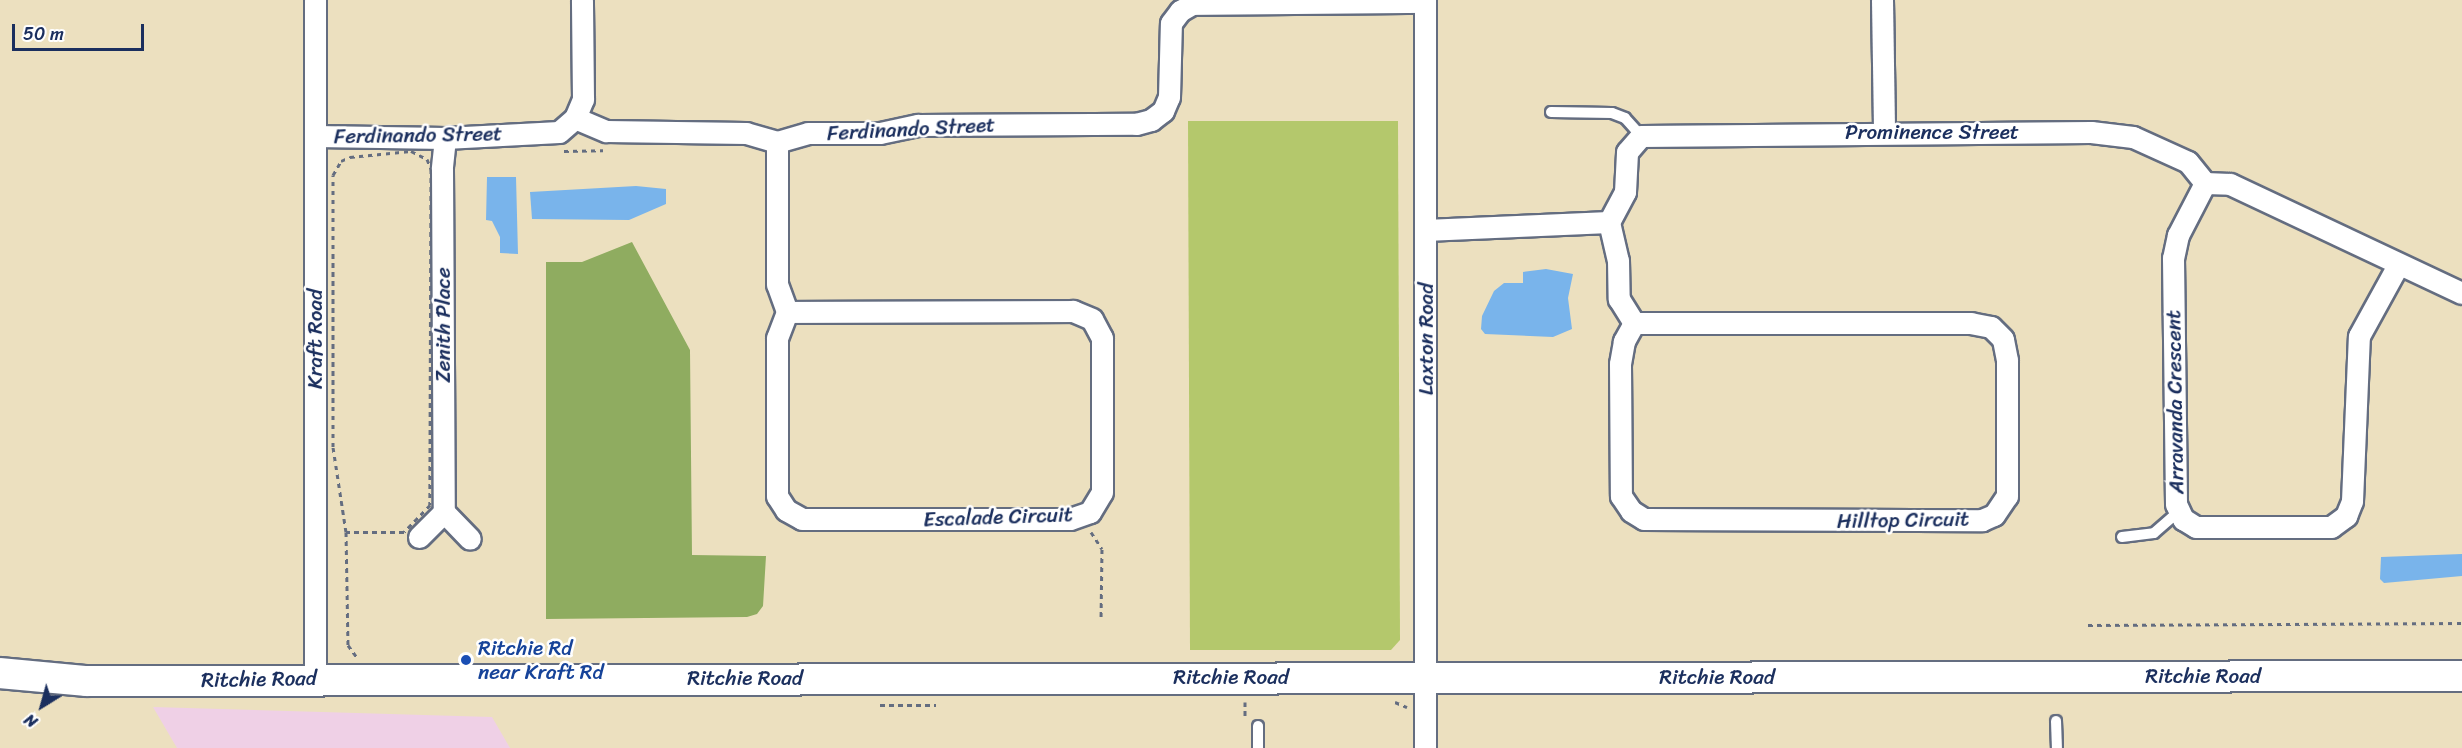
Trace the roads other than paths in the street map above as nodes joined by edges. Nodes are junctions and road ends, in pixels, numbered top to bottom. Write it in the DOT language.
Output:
graph roads {
  1 [pos="315,0"];
  2 [pos="582,0"];
  3 [pos="1882,0"];
  4 [pos="1425,1"];
  5 [pos="1185,3"];
  6 [pos="1551,112"];
  7 [pos="575,118"];
  8 [pos="1884,131"];
  9 [pos="315,136"];
  10 [pos="1641,136"];
  11 [pos="445,138"];
  12 [pos="777,142"];
  13 [pos="2205,183"];
  14 [pos="1609,222"];
  15 [pos="1425,230"];
  16 [pos="2398,265"];
  17 [pos="2462,293"];
  18 [pos="787,312"];
  19 [pos="1634,323"];
  20 [pos="444,512"];
  21 [pos="2178,512"];
  22 [pos="419,537"];
  23 [pos="2122,537"];
  24 [pos="470,539"];
  25 [pos="0,673"];
  26 [pos="2462,676"];
  27 [pos="1423,677"];
  28 [pos="315,678"];
  29 [pos="2056,721"];
  30 [pos="1258,726"];
  31 [pos="1258,748"];
  32 [pos="1425,748"];
  33 [pos="2057,748"];
  1 -- 9 [label="street, Kraft Road"];
  2 -- 7 [label="street"];
  3 -- 8 [label="street"];
  4 -- 5 [label="street, Ferdinando Street"];
  4 -- 15 [label="street, Laxton Road"];
  5 -- 12 [label="street, Ferdinando Street"];
  6 -- 10 [label="lane"];
  7 -- 11 [label="street, Ferdinando Street"];
  7 -- 12 [label="street"];
  8 -- 10 [label="street, Prominence Street"];
  8 -- 13 [label="street, Prominence Street"];
  9 -- 11 [label="street, Ferdinando Street"];
  9 -- 28 [label="street, Kraft Road"];
  10 -- 14 [label="street"];
  11 -- 20 [label="street, Zenith Place"];
  12 -- 18 [label="street"];
  13 -- 16 [label="street"];
  13 -- 21 [label="street, Arravanda Crescent"];
  14 -- 15 [label="street"];
  14 -- 19 [label="street"];
  15 -- 27 [label="street, Laxton Road"];
  16 -- 17 [label="street"];
  16 -- 21 [label="street, Arravanda Crescent"];
  18 -- 18 [label="street, Escalade Circuit"];
  19 -- 19 [label="street, Hilltop Circuit"];
  20 -- 22 [label="street"];
  20 -- 24 [label="street"];
  21 -- 23 [label="lane"];
  25 -- 28 [label="street, Ritchie Road"];
  26 -- 27 [label="street, Ritchie Road"];
  27 -- 28 [label="street, Ritchie Road"];
  27 -- 32 [label="street, Laxton Road"];
  29 -- 33 [label="lane"];
  30 -- 31 [label="lane"];
}
